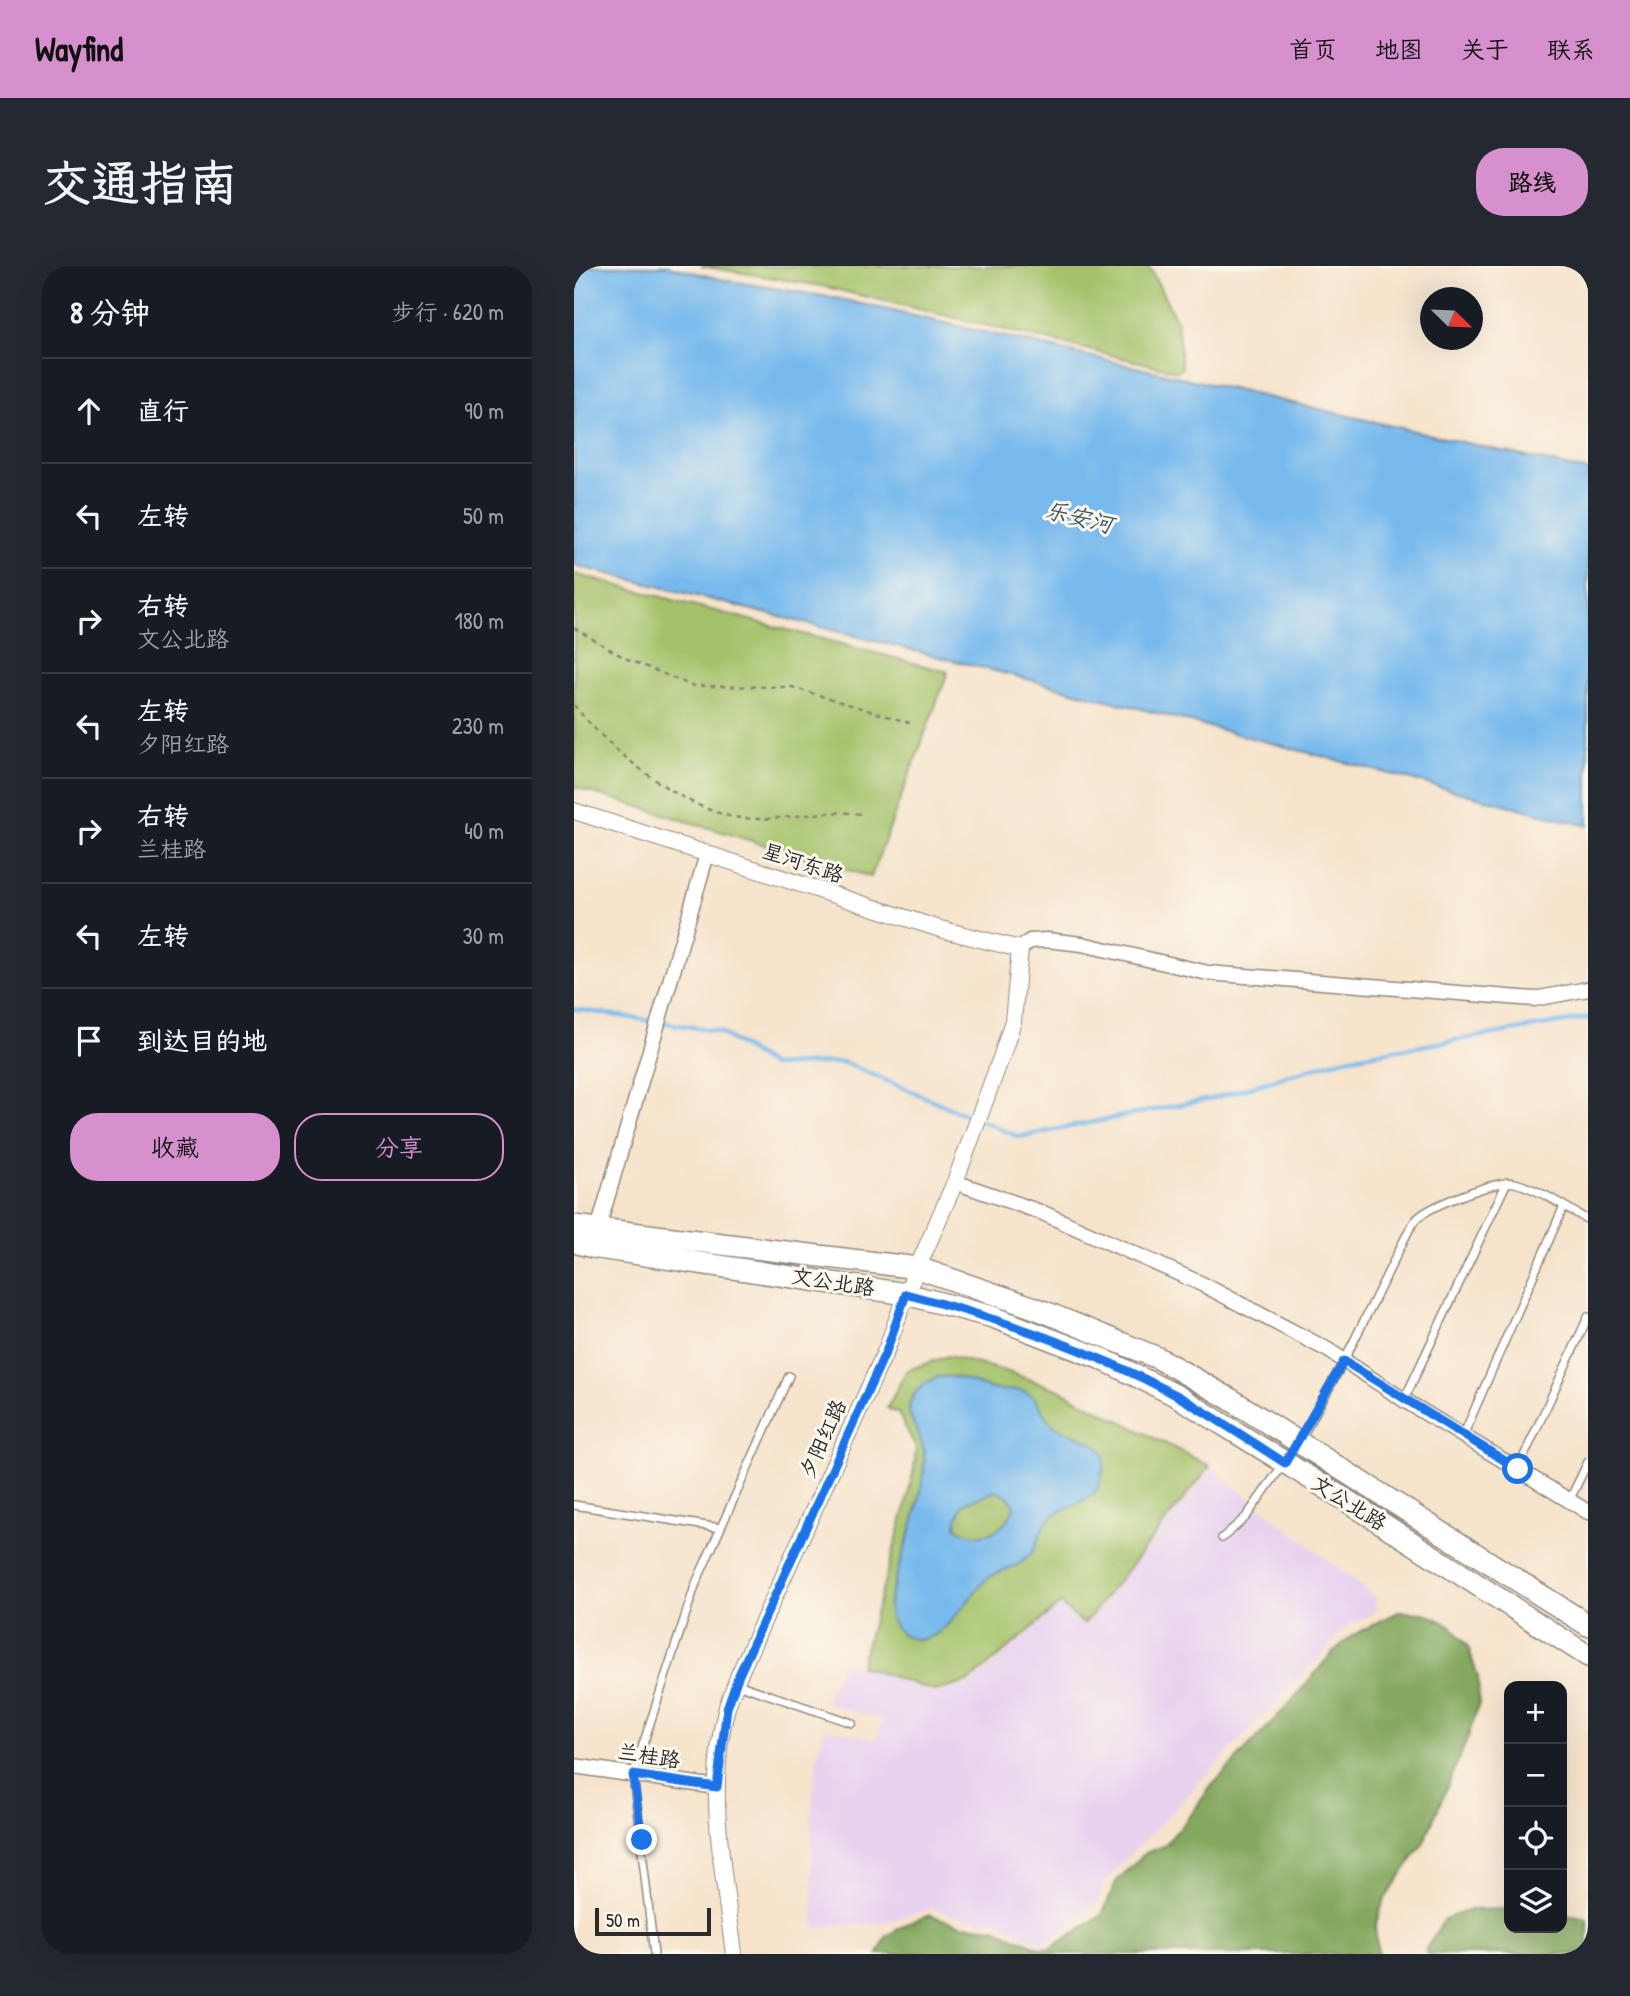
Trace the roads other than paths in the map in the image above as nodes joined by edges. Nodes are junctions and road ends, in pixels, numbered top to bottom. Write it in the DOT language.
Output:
graph roads {
  1 [pos="574,811"];
  2 [pos="708,854"];
  3 [pos="1020,949"];
  4 [pos="1588,989"];
  5 [pos="954,1182"];
  6 [pos="1507,1182"];
  7 [pos="1564,1206"];
  8 [pos="1588,1220"];
  9 [pos="574,1226"];
  10 [pos="589,1239"];
  11 [pos="918,1268"];
  12 [pos="906,1294"];
  13 [pos="1588,1317"];
  14 [pos="1344,1361"];
  15 [pos="789,1376"];
  16 [pos="1404,1400"];
  17 [pos="1462,1436"];
  18 [pos="1299,1441"];
  19 [pos="1588,1462"];
  20 [pos="1285,1463"];
  21 [pos="1518,1469"];
  22 [pos="1569,1500"];
  23 [pos="574,1505"];
  24 [pos="1588,1512"];
  25 [pos="720,1528"];
  26 [pos="1222,1538"];
  27 [pos="1588,1625"];
  28 [pos="1588,1656"];
  29 [pos="736,1684"];
  30 [pos="852,1723"];
  31 [pos="574,1766"];
  32 [pos="633,1775"];
  33 [pos="717,1787"];
  34 [pos="654,1954"];
  35 [pos="734,1954"];
  1 -- 2 [label="street, 星河东路"];
  2 -- 3 [label="street, 星河东路"];
  2 -- 10 [label="street"];
  3 -- 4 [label="street"];
  3 -- 5 [label="street, 夕阳红路"];
  5 -- 11 [label="street, 夕阳红路"];
  5 -- 14 [label="street"];
  6 -- 7 [label="lane"];
  6 -- 14 [label="lane"];
  6 -- 16 [label="lane"];
  7 -- 8 [label="lane"];
  7 -- 17 [label="lane"];
  9 -- 10 [label="main road, 文公北路"];
  10 -- 11 [label="main road, 文公北路"];
  10 -- 12 [label="main road, 文公北路"];
  11 -- 12 [label="street, 夕阳红路"];
  11 -- 18 [label="main road, 文公北路"];
  12 -- 20 [label="main road, 文公北路"];
  12 -- 29 [label="street, 夕阳红路"];
  13 -- 21 [label="lane"];
  14 -- 16 [label="street"];
  14 -- 18 [label="lane"];
  15 -- 25 [label="lane"];
  16 -- 17 [label="street"];
  17 -- 21 [label="street"];
  18 -- 20 [label="lane"];
  18 -- 27 [label="main road, 文公北路"];
  19 -- 22 [label="lane"];
  20 -- 26 [label="lane"];
  20 -- 28 [label="main road, 文公北路"];
  21 -- 22 [label="street"];
  22 -- 24 [label="street"];
  23 -- 25 [label="lane"];
  25 -- 32 [label="lane"];
  29 -- 30 [label="lane"];
  29 -- 33 [label="street, 夕阳红路"];
  31 -- 32 [label="street, 兰桂路"];
  32 -- 33 [label="street, 兰桂路"];
  32 -- 34 [label="lane"];
  33 -- 35 [label="street, 夕阳红路"];
}
